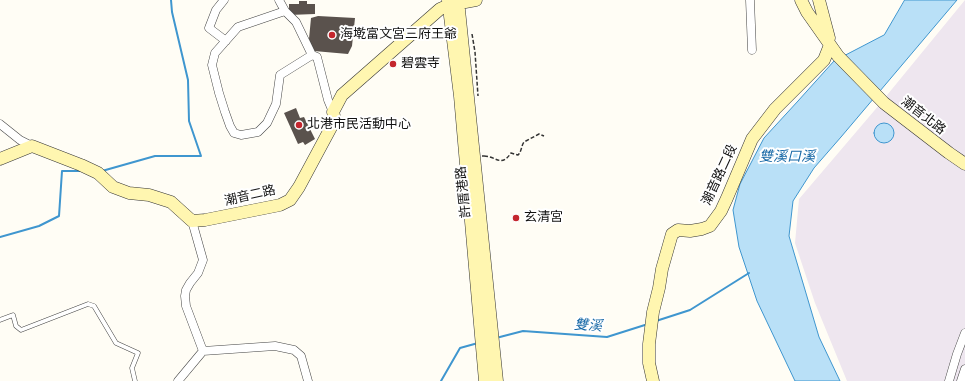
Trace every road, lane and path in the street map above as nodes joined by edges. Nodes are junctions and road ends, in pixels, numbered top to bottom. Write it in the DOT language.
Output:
graph roads {
  1 [pos="224,0"];
  2 [pos="279,0"];
  3 [pos="476,0"];
  4 [pos="750,0"];
  5 [pos="801,0"];
  6 [pos="819,0"];
  7 [pos="453,2"];
  8 [pos="285,11"];
  9 [pos="226,41"];
  10 [pos="830,45"];
  11 [pos="752,50"];
  12 [pos="312,55"];
  13 [pos="333,112"];
  14 [pos="0,124"];
  15 [pos="544,136"];
  16 [pos="32,146"];
  17 [pos="483,156"];
  18 [pos="0,159"];
  19 [pos="965,164"];
  20 [pos="192,221"];
  21 [pos="0,320"];
  22 [pos="965,334"];
  23 [pos="489,338"];
  24 [pos="203,351"];
  25 [pos="965,369"];
  26 [pos="135,381"];
  27 [pos="178,381"];
  28 [pos="308,381"];
  29 [pos="485,381"];
  30 [pos="497,381"];
  31 [pos="654,381"];
  32 [pos="949,381"];
  33 [pos="961,381"];
  1 -- 9 [label="street"];
  2 -- 8 [label="street"];
  3 -- 7 [label="street, 潮音二路"];
  4 -- 11 [label="street"];
  5 -- 10 [label="street"];
  6 -- 10 [label="street"];
  7 -- 13 [label="street, 潮音二路"];
  7 -- 23 [label="street, 許厝港路"];
  8 -- 9 [label="street"];
  8 -- 12 [label="street"];
  9 -- 12 [label="street"];
  10 -- 19 [label="street, 潮音北路"];
  10 -- 31 [label="street, 潮音路二段"];
  12 -- 13 [label="street"];
  13 -- 20 [label="street, 潮音二路"];
  14 -- 16 [label="street"];
  15 -- 17 [label="path"];
  16 -- 18 [label="street"];
  16 -- 20 [label="street"];
  20 -- 24 [label="street"];
  21 -- 26 [label="lane"];
  22 -- 32 [label="street"];
  23 -- 29 [label="street, 許厝港路"];
  23 -- 30 [label="street, 許厝港路"];
  24 -- 27 [label="street"];
  24 -- 28 [label="street"];
  25 -- 33 [label="street"];
}
